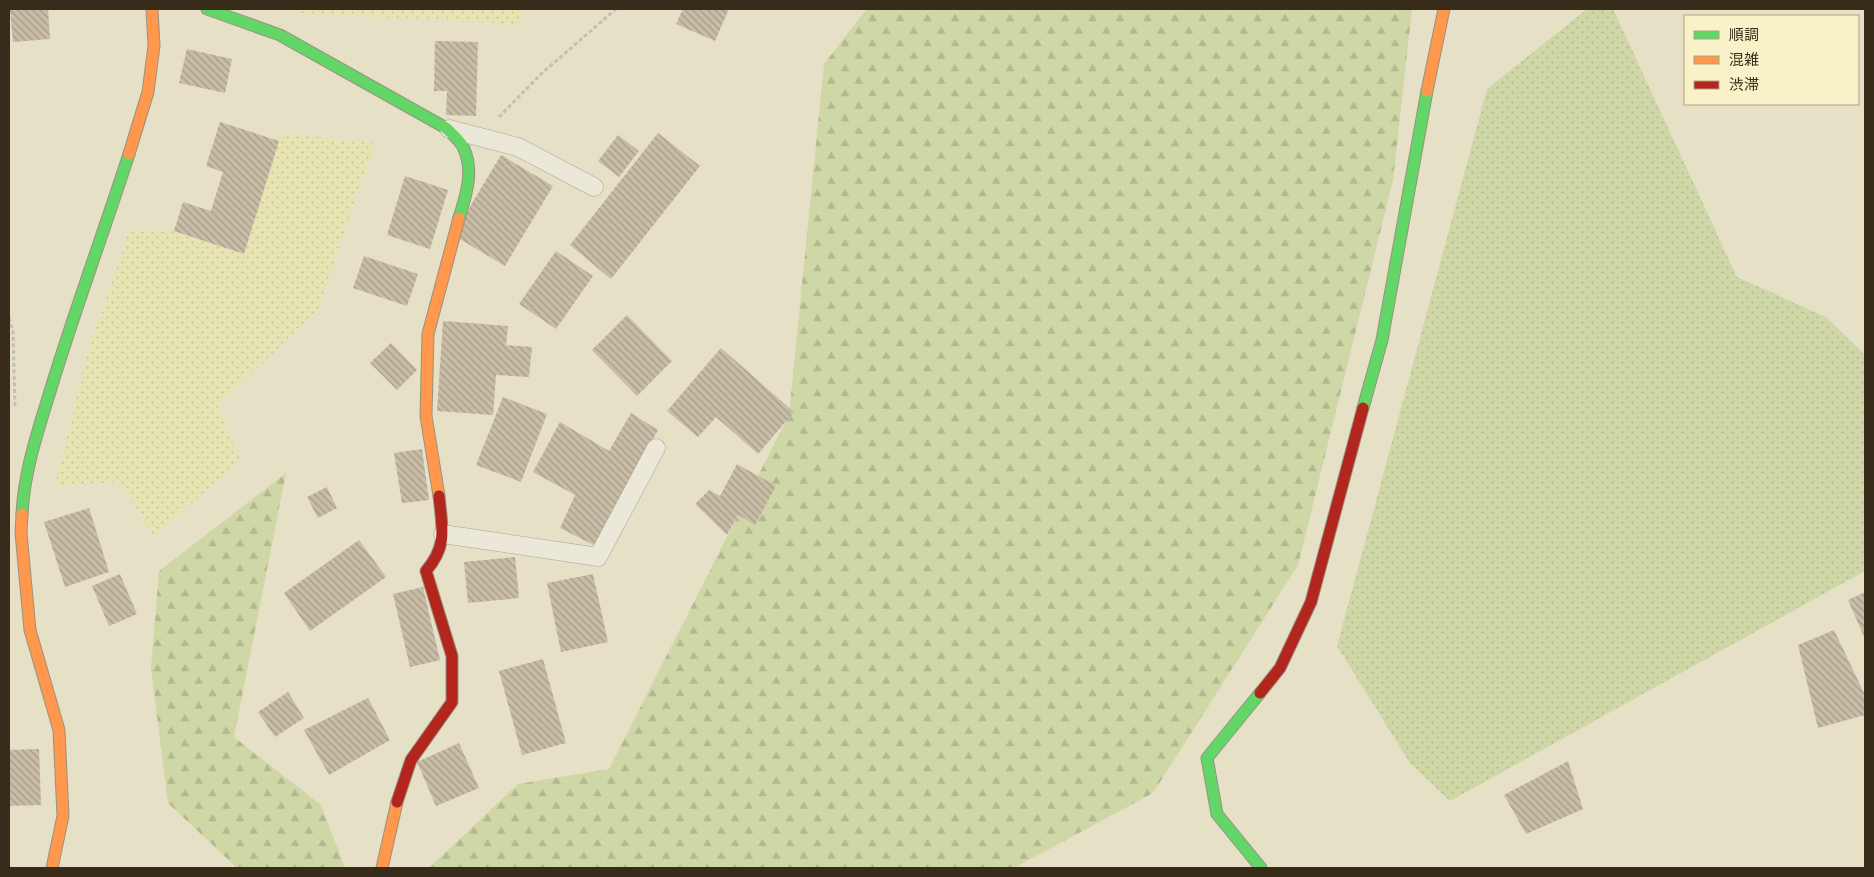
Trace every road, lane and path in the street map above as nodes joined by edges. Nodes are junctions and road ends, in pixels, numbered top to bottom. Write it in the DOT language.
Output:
graph roads {
  1 [pos="152,9"];
  2 [pos="207,9"];
  3 [pos="616,9"];
  4 [pos="1444,9"];
  5 [pos="446,128"];
  6 [pos="479,137"];
  7 [pos="594,187"];
  8 [pos="9,318"];
  9 [pos="34,444"];
  10 [pos="656,448"];
  11 [pos="443,534"];
  12 [pos="52,868"];
  13 [pos="382,868"];
  14 [pos="1261,868"];
  1 -- 9 [label="street"];
  2 -- 5 [label="street"];
  3 -- 6 [label="path"];
  4 -- 14 [label="street"];
  5 -- 6 [label="lane"];
  5 -- 11 [label="street"];
  6 -- 7 [label="lane"];
  8 -- 9 [label="path"];
  9 -- 12 [label="street"];
  10 -- 11 [label="lane"];
  11 -- 13 [label="street"];
}
